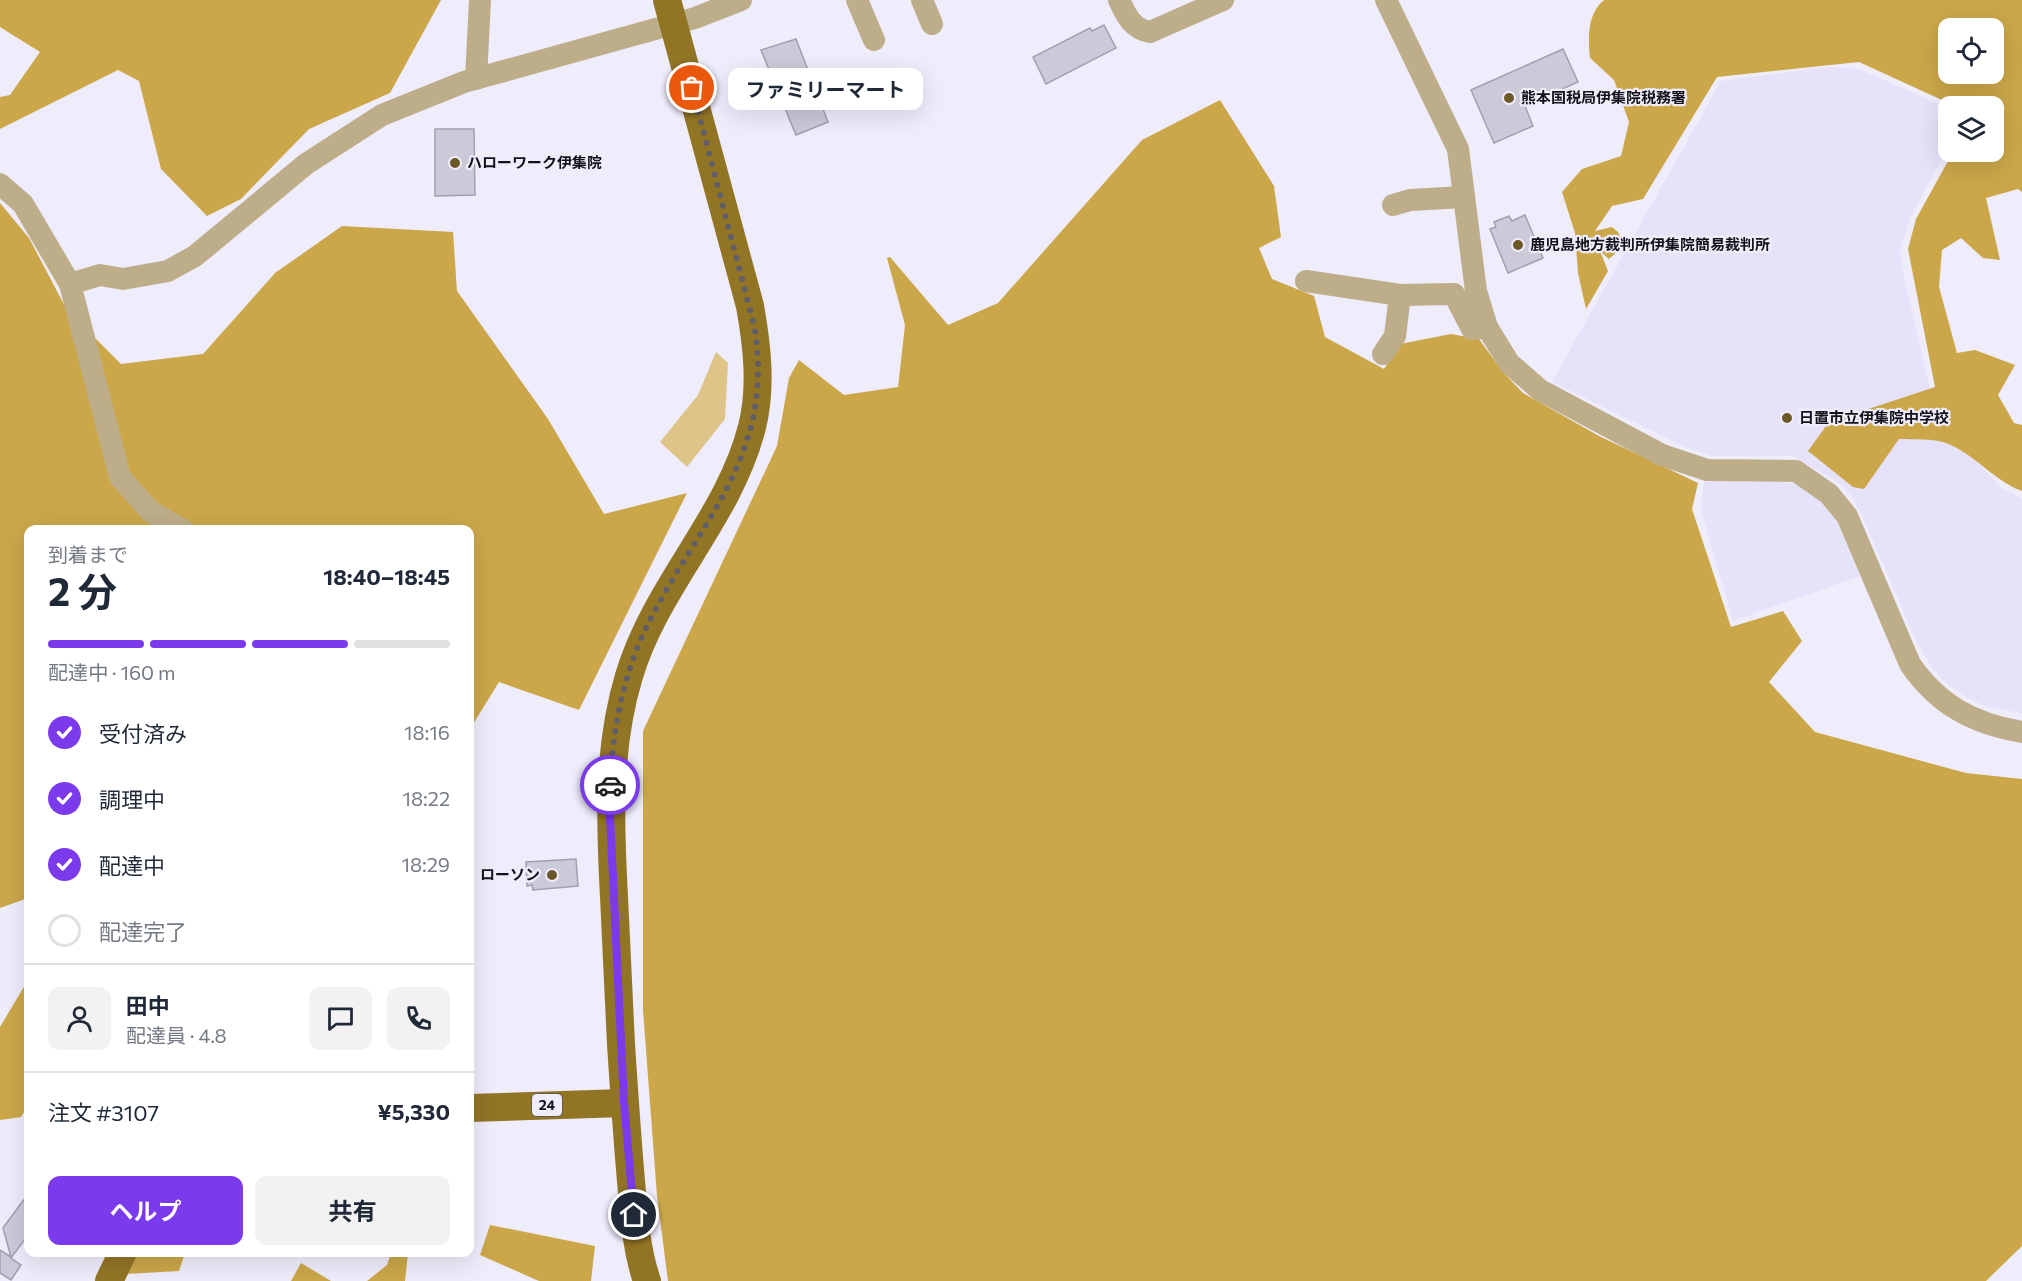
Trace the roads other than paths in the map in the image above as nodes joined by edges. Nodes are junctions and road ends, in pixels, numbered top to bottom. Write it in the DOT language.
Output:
graph roads {
  1 [pos="480,0"];
  2 [pos="741,0"];
  3 [pos="857,0"];
  4 [pos="922,0"];
  5 [pos="1119,0"];
  6 [pos="1223,0"];
  7 [pos="1386,0"];
  8 [pos="671,12"];
  9 [pos="932,24"];
  10 [pos="874,40"];
  11 [pos="476,79"];
  12 [pos="0,184"];
  13 [pos="1464,197"];
  14 [pos="1393,205"];
  15 [pos="1306,282"];
  16 [pos="69,284"];
  17 [pos="1400,295"];
  18 [pos="1487,327"];
  19 [pos="1383,354"];
  20 [pos="174,525"];
  21 [pos="2022,732"];
  22 [pos="624,1102"];
  23 [pos="474,1108"];
  24 [pos="121,1257"];
  25 [pos="109,1281"];
  26 [pos="647,1281"];
  1 -- 11 [label="street"];
  2 -- 8 [label="street"];
  3 -- 10 [label="street"];
  4 -- 9 [label="street"];
  5 -- 6 [label="street"];
  7 -- 13 [label="street"];
  8 -- 11 [label="street"];
  8 -- 22 [label="main road"];
  11 -- 16 [label="street"];
  12 -- 16 [label="street"];
  13 -- 14 [label="street"];
  13 -- 18 [label="street"];
  15 -- 17 [label="street"];
  16 -- 20 [label="street"];
  17 -- 18 [label="street"];
  17 -- 19 [label="street"];
  18 -- 21 [label="street"];
  22 -- 23 [label="main road, 24"];
  22 -- 26 [label="main road"];
  24 -- 25 [label="main road"];
}
